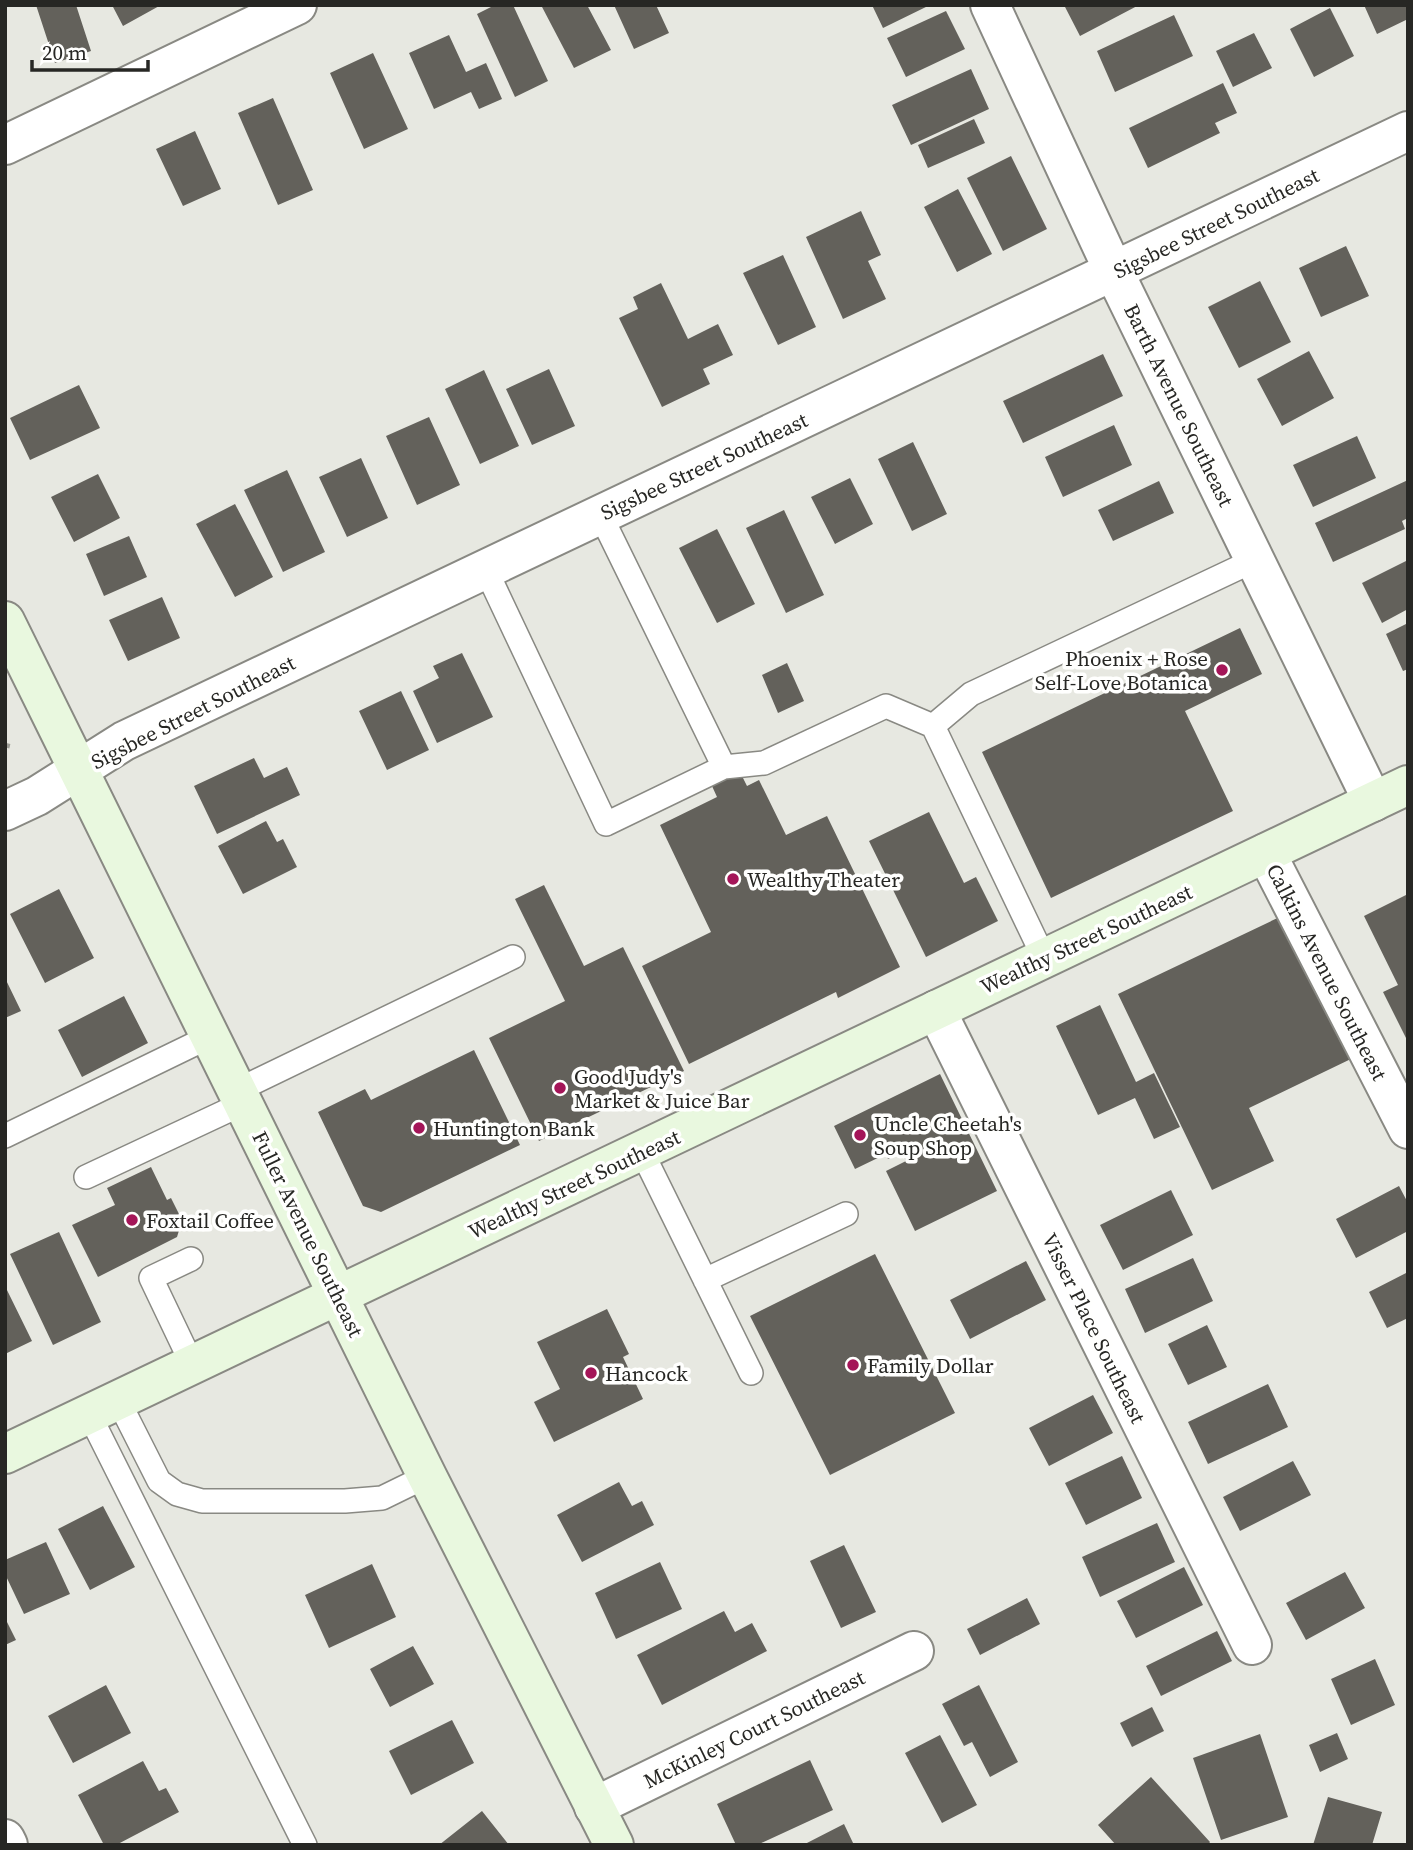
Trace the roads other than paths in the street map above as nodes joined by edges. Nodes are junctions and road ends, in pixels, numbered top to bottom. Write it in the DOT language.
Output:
graph roads {
  1 [pos="297,5"];
  2 [pos="990,5"];
  3 [pos="1408,131"];
  4 [pos="5,145"];
  5 [pos="1114,272"];
  6 [pos="600,514"];
  7 [pos="1255,560"];
  8 [pos="486,570"];
  9 [pos="5,621"];
  10 [pos="933,726"];
  11 [pos="724,767"];
  12 [pos="79,769"];
  13 [pos="1408,785"];
  14 [pos="1373,802"];
  15 [pos="5,811"];
  16 [pos="1266,853"];
  17 [pos="513,957"];
  18 [pos="1044,958"];
  19 [pos="936,1010"];
  20 [pos="211,1035"];
  21 [pos="241,1097"];
  22 [pos="1408,1129"];
  23 [pos="5,1136"];
  24 [pos="642,1152"];
  25 [pos="86,1177"];
  26 [pos="846,1214"];
  27 [pos="191,1259"];
  28 [pos="705,1280"];
  29 [pos="338,1294"];
  30 [pos="192,1364"];
  31 [pos="751,1373"];
  32 [pos="103,1407"];
  33 [pos="5,1454"];
  34 [pos="427,1476"];
  35 [pos="1252,1645"];
  36 [pos="914,1651"];
  37 [pos="594,1807"];
  38 [pos="5,1839"];
  39 [pos="8,1845"];
  40 [pos="305,1845"];
  41 [pos="614,1845"];
  1 -- 4 [label="street"];
  2 -- 5 [label="street, Barth Avenue Southeast"];
  3 -- 5 [label="street, Sigsbee Street Southeast"];
  5 -- 6 [label="street, Sigsbee Street Southeast"];
  5 -- 7 [label="street, Barth Avenue Southeast"];
  6 -- 8 [label="street, Sigsbee Street Southeast"];
  6 -- 11 [label="lane"];
  7 -- 10 [label="lane"];
  7 -- 14 [label="street, Barth Avenue Southeast"];
  8 -- 11 [label="lane"];
  8 -- 12 [label="street, Sigsbee Street Southeast"];
  9 -- 12 [label="main road, Fuller Avenue Southeast"];
  10 -- 11 [label="lane"];
  10 -- 18 [label="lane"];
  12 -- 15 [label="street, Sigsbee Street Southeast"];
  12 -- 20 [label="main road, Fuller Avenue Southeast"];
  13 -- 14 [label="main road, Wealthy Street Southeast"];
  14 -- 16 [label="main road, Wealthy Street Southeast"];
  16 -- 18 [label="main road, Wealthy Street Southeast"];
  16 -- 22 [label="street, Calkins Avenue Southeast"];
  17 -- 21 [label="lane"];
  18 -- 19 [label="main road, Wealthy Street Southeast"];
  19 -- 24 [label="main road, Wealthy Street Southeast"];
  19 -- 35 [label="street, Visser Place Southeast"];
  20 -- 21 [label="main road, Fuller Avenue Southeast"];
  20 -- 23 [label="lane"];
  21 -- 25 [label="lane"];
  21 -- 29 [label="main road, Fuller Avenue Southeast"];
  24 -- 28 [label="lane"];
  24 -- 29 [label="main road, Wealthy Street Southeast"];
  26 -- 28 [label="lane"];
  27 -- 30 [label="lane"];
  28 -- 31 [label="lane"];
  29 -- 30 [label="main road, Wealthy Street Southeast"];
  29 -- 34 [label="main road, Fuller Avenue Southeast"];
  30 -- 32 [label="main road, Wealthy Street Southeast"];
  32 -- 33 [label="main road, Wealthy Street Southeast"];
  32 -- 34 [label="lane"];
  32 -- 40 [label="lane"];
  34 -- 37 [label="main road, Fuller Avenue Southeast"];
  36 -- 37 [label="street, McKinley Court Southeast"];
  37 -- 41 [label="main road, Fuller Avenue Southeast"];
  38 -- 39 [label="street"];
}
